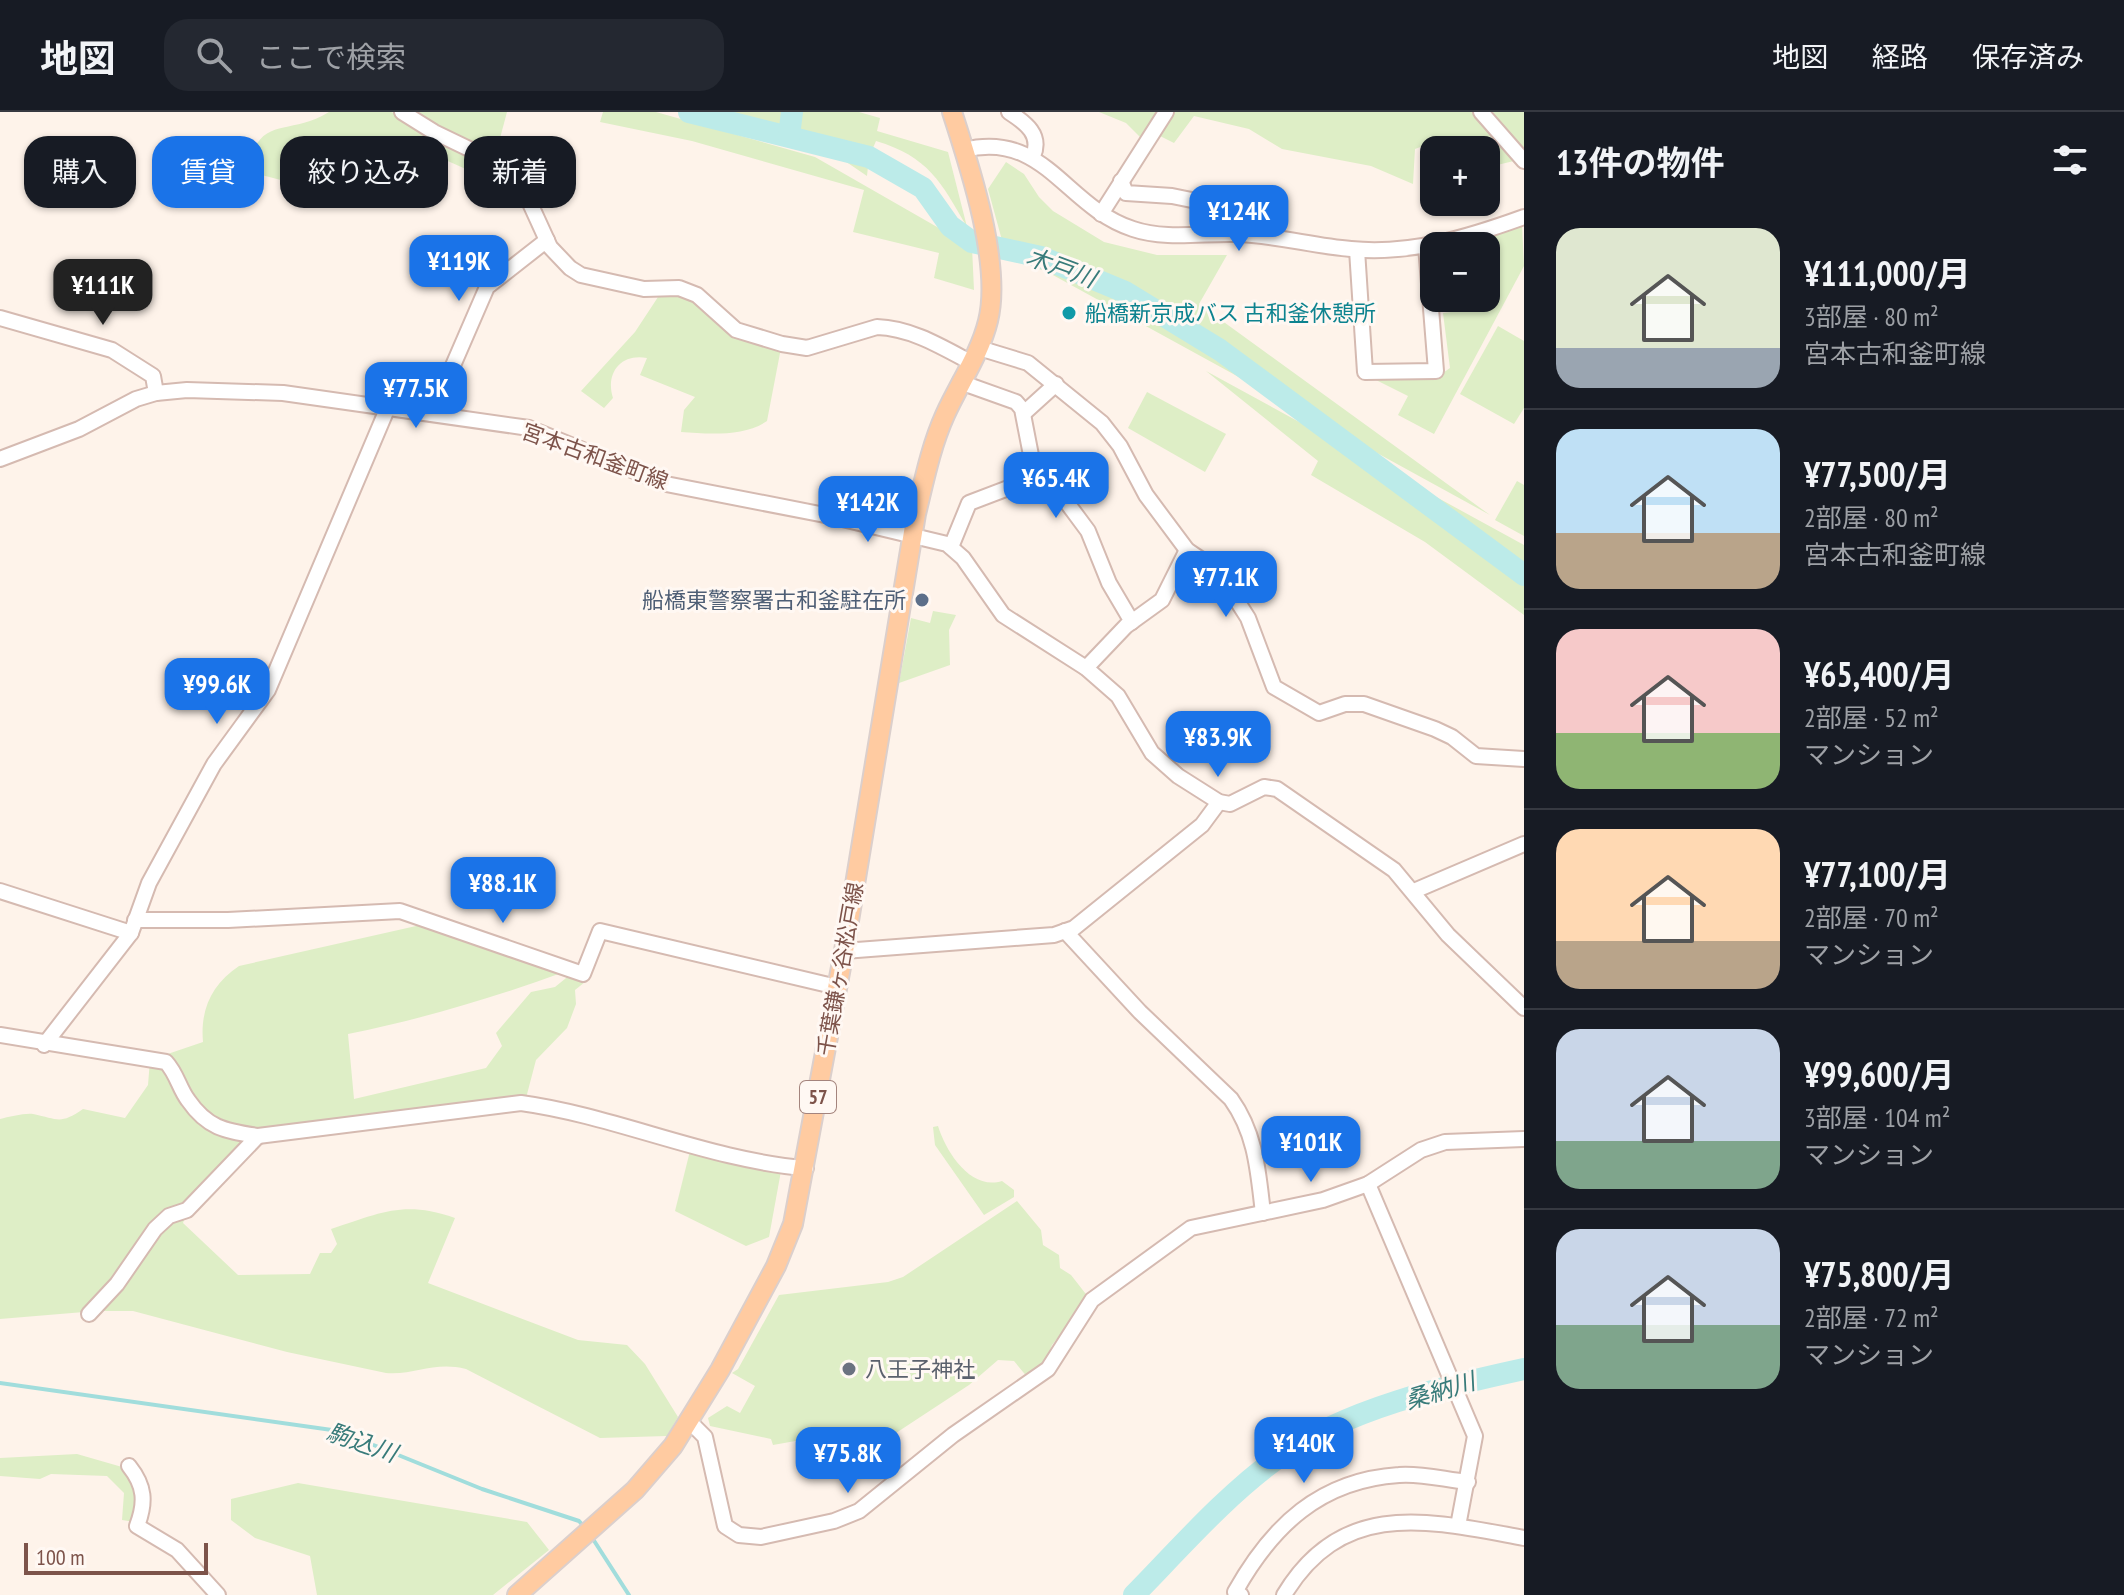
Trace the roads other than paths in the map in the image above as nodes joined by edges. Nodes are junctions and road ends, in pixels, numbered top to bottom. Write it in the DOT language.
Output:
graph roads {
  1 [pos="402,112"];
  2 [pos="952,112"];
  3 [pos="1009,112"];
  4 [pos="1166,112"];
  5 [pos="1481,112"];
  6 [pos="964,150"];
  7 [pos="1033,156"];
  8 [pos="1524,161"];
  9 [pos="1121,181"];
  10 [pos="1101,214"];
  11 [pos="1524,217"];
  12 [pos="1473,232"];
  13 [pos="1271,237"];
  14 [pos="547,240"];
  15 [pos="1420,247"];
  16 [pos="1357,250"];
  17 [pos="1431,312"];
  18 [pos="0,318"];
  19 [pos="975,356"];
  20 [pos="960,382"];
  21 [pos="1056,384"];
  22 [pos="156,393"];
  23 [pos="388,407"];
  24 [pos="1024,413"];
  25 [pos="432,414"];
  26 [pos="0,459"];
  27 [pos="1035,476"];
  28 [pos="913,534"];
  29 [pos="951,547"];
  30 [pos="1187,550"];
  31 [pos="1132,622"];
  32 [pos="1086,668"];
  33 [pos="1524,759"];
  34 [pos="1219,802"];
  35 [pos="1524,844"];
  36 [pos="0,891"];
  37 [pos="1414,891"];
  38 [pos="133,927"];
  39 [pos="1065,931"];
  40 [pos="844,951"];
  41 [pos="837,987"];
  42 [pos="1524,1008"];
  43 [pos="0,1035"];
  44 [pos="44,1045"];
  45 [pos="258,1136"];
  46 [pos="1524,1139"];
  47 [pos="806,1168"];
  48 [pos="1368,1184"];
  49 [pos="1263,1213"];
  50 [pos="89,1314"];
  51 [pos="690,1422"];
  52 [pos="129,1466"];
  53 [pos="1468,1482"];
  54 [pos="1458,1526"];
  55 [pos="1524,1538"];
  56 [pos="218,1595"];
  57 [pos="517,1595"];
  58 [pos="1241,1595"];
  59 [pos="1284,1595"];
  1 -- 14 [label="street"];
  2 -- 6 [label="main road, 57"];
  3 -- 7 [label="street"];
  4 -- 9 [label="street"];
  5 -- 8 [label="street"];
  6 -- 7 [label="street"];
  6 -- 19 [label="main road, 千葉鎌ヶ谷松戸線 / 57"];
  7 -- 10 [label="street"];
  9 -- 10 [label="street"];
  9 -- 13 [label="street"];
  10 -- 13 [label="street"];
  11 -- 12 [label="street"];
  13 -- 16 [label="street"];
  14 -- 19 [label="street"];
  14 -- 25 [label="street"];
  15 -- 16 [label="street"];
  16 -- 17 [label="street"];
  18 -- 22 [label="street"];
  19 -- 20 [label="main road, 千葉鎌ヶ谷松戸線 / 57"];
  19 -- 21 [label="street"];
  20 -- 24 [label="street"];
  20 -- 28 [label="main road, 千葉鎌ヶ谷松戸線 / 57"];
  21 -- 24 [label="street"];
  21 -- 30 [label="street"];
  22 -- 23 [label="street, 宮本古和釜町線"];
  22 -- 26 [label="street, 宮本古和釜町線"];
  23 -- 25 [label="street, 宮本古和釜町線"];
  23 -- 38 [label="street"];
  24 -- 27 [label="street"];
  25 -- 28 [label="street, 宮本古和釜町線"];
  27 -- 29 [label="street"];
  27 -- 31 [label="street"];
  28 -- 29 [label="street, 宮本古和釜町線"];
  28 -- 40 [label="main road, 千葉鎌ヶ谷松戸線 / 57"];
  29 -- 32 [label="street"];
  30 -- 31 [label="street"];
  30 -- 33 [label="street"];
  31 -- 32 [label="street"];
  32 -- 34 [label="street"];
  34 -- 37 [label="street"];
  34 -- 39 [label="street"];
  35 -- 37 [label="street"];
  36 -- 38 [label="street"];
  37 -- 42 [label="street"];
  38 -- 41 [label="street"];
  38 -- 44 [label="street"];
  39 -- 40 [label="street"];
  39 -- 49 [label="street"];
  40 -- 41 [label="main road, 千葉鎌ヶ谷松戸線 / 57"];
  41 -- 47 [label="main road, 千葉鎌ヶ谷松戸線 / 57"];
  43 -- 44 [label="street"];
  44 -- 45 [label="street"];
  45 -- 47 [label="street"];
  45 -- 50 [label="street"];
  46 -- 48 [label="street"];
  47 -- 51 [label="main road, 千葉鎌ヶ谷松戸線 / 57"];
  48 -- 49 [label="street"];
  48 -- 53 [label="street"];
  49 -- 51 [label="street"];
  51 -- 57 [label="main road, 千葉鎌ヶ谷松戸線 / 57"];
  52 -- 56 [label="street"];
  53 -- 54 [label="street"];
  53 -- 58 [label="street"];
  54 -- 55 [label="street"];
  54 -- 59 [label="street"];
}
